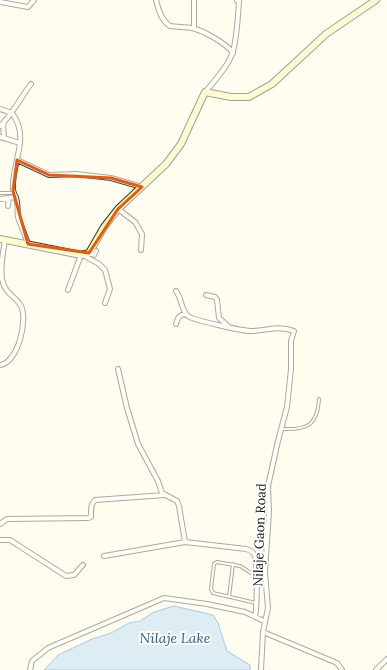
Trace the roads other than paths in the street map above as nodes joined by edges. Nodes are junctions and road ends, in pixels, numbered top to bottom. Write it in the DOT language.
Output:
graph roads {
  1 [pos="34,0"];
  2 [pos="152,0"];
  3 [pos="156,0"];
  4 [pos="194,0"];
  5 [pos="238,0"];
  6 [pos="376,0"];
  7 [pos="0,2"];
  8 [pos="194,28"];
  9 [pos="233,53"];
  10 [pos="31,84"];
  11 [pos="205,92"];
  12 [pos="0,109"];
  13 [pos="12,113"];
  14 [pos="1,125"];
  15 [pos="2,138"];
  16 [pos="20,142"];
  17 [pos="17,160"];
  18 [pos="142,187"];
  19 [pos="0,193"];
  20 [pos="15,195"];
  21 [pos="0,198"];
  22 [pos="9,198"];
  23 [pos="8,206"];
  24 [pos="118,209"];
  25 [pos="3,239"];
  26 [pos="28,244"];
  27 [pos="141,250"];
  28 [pos="96,251"];
  29 [pos="84,254"];
  30 [pos="68,290"];
  31 [pos="176,291"];
  32 [pos="206,295"];
  33 [pos="105,303"];
  34 [pos="186,314"];
  35 [pos="176,324"];
  36 [pos="228,326"];
  37 [pos="0,365"];
  38 [pos="118,369"];
  39 [pos="319,399"];
  40 [pos="281,429"];
  41 [pos="165,495"];
  42 [pos="0,524"];
  43 [pos="0,540"];
  44 [pos="185,542"];
  45 [pos="104,556"];
  46 [pos="233,564"];
  47 [pos="83,565"];
  48 [pos="256,568"];
  49 [pos="265,570"];
  50 [pos="256,576"];
  51 [pos="229,597"];
  52 [pos="256,603"];
  53 [pos="255,617"];
  54 [pos="264,621"];
  55 [pos="263,632"];
  56 [pos="387,659"];
  57 [pos="30,670"];
  58 [pos="261,670"];
  59 [pos="342,670"];
  60 [pos="376,670"];
  1 -- 7 [label="street"];
  2 -- 3 [label="street"];
  3 -- 8 [label="street"];
  4 -- 8 [label="street"];
  5 -- 9 [label="street"];
  6 -- 11 [label="street"];
  8 -- 9 [label="street"];
  9 -- 11 [label="street"];
  10 -- 13 [label="street"];
  11 -- 18 [label="street"];
  12 -- 13 [label="street"];
  13 -- 14 [label="street"];
  13 -- 16 [label="street"];
  14 -- 15 [label="street"];
  15 -- 16 [label="street"];
  16 -- 17 [label="street"];
  17 -- 18 [label="street"];
  17 -- 20 [label="street"];
  18 -- 24 [label="street"];
  19 -- 20 [label="lane"];
  20 -- 22 [label="street"];
  20 -- 26 [label="street"];
  21 -- 22 [label="street"];
  22 -- 23 [label="street"];
  24 -- 27 [label="street"];
  24 -- 29 [label="street"];
  25 -- 26 [label="street"];
  25 -- 37 [label="street"];
  26 -- 29 [label="street"];
  28 -- 29 [label="street"];
  29 -- 30 [label="street"];
  29 -- 33 [label="street"];
  31 -- 34 [label="street"];
  32 -- 36 [label="street"];
  34 -- 35 [label="street"];
  34 -- 36 [label="street"];
  36 -- 40 [label="street, Nilaje Gaon Road"];
  38 -- 41 [label="street"];
  39 -- 40 [label="lane"];
  40 -- 49 [label="street, Nilaje Gaon Road"];
  41 -- 42 [label="street"];
  41 -- 44 [label="street"];
  43 -- 47 [label="street"];
  44 -- 45 [label="street"];
  44 -- 48 [label="street"];
  46 -- 50 [label="lane"];
  46 -- 51 [label="lane"];
  46 -- 51 [label="lane"];
  48 -- 49 [label="street"];
  48 -- 50 [label="street"];
  49 -- 54 [label="street, Nilaje Gaon Road"];
  50 -- 52 [label="street"];
  51 -- 52 [label="lane"];
  52 -- 53 [label="street"];
  53 -- 54 [label="street"];
  53 -- 57 [label="street"];
  54 -- 55 [label="street, Nilaje Gaon Road"];
  55 -- 58 [label="street, Nilaje Gaon Road"];
  55 -- 59 [label="street"];
  56 -- 60 [label="street"];
}
